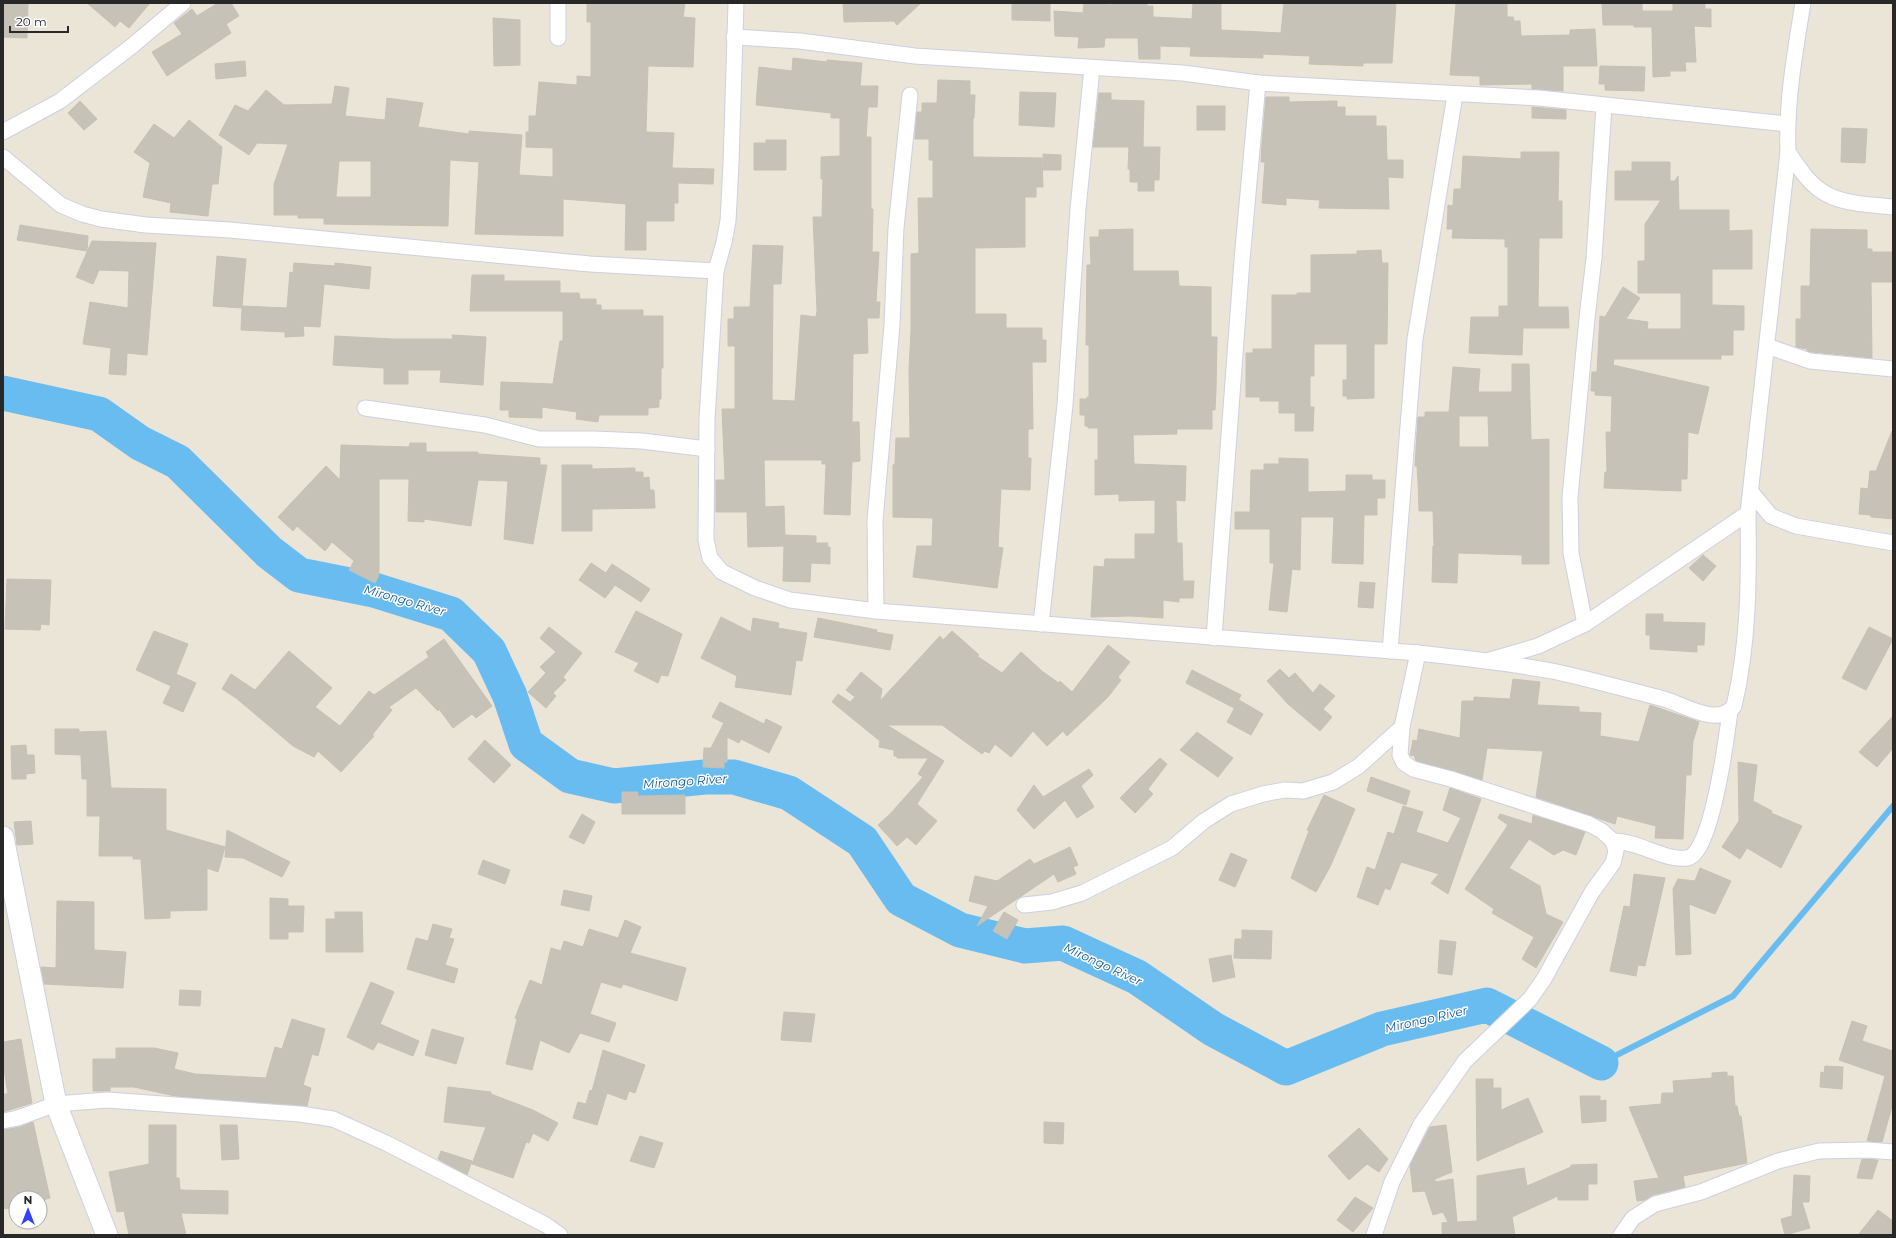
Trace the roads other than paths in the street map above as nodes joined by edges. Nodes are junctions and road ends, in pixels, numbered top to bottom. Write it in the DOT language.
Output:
graph roads {
  1 [pos="183,3"];
  2 [pos="558,3"];
  3 [pos="736,3"];
  4 [pos="1803,3"];
  5 [pos="734,37"];
  6 [pos="558,38"];
  7 [pos="1092,68"];
  8 [pos="1258,83"];
  9 [pos="910,95"];
  10 [pos="1455,95"];
  11 [pos="1604,106"];
  12 [pos="1787,124"];
  13 [pos="3,132"];
  14 [pos="1788,152"];
  15 [pos="3,157"];
  16 [pos="1893,207"];
  17 [pos="716,271"];
  18 [pos="1767,346"];
  19 [pos="1893,369"];
  20 [pos="365,408"];
  21 [pos="707,449"];
  22 [pos="1751,492"];
  23 [pos="1748,513"];
  24 [pos="1893,543"];
  25 [pos="876,611"];
  26 [pos="1041,624"];
  27 [pos="1585,624"];
  28 [pos="1214,638"];
  29 [pos="1390,651"];
  30 [pos="1418,653"];
  31 [pos="1488,660"];
  32 [pos="1730,711"];
  33 [pos="1402,727"];
  34 [pos="3,837"];
  35 [pos="1613,841"];
  36 [pos="1024,905"];
  37 [pos="56,1104"];
  38 [pos="3,1121"];
  39 [pos="1893,1152"];
  40 [pos="106,1235"];
  41 [pos="560,1235"];
  42 [pos="1374,1235"];
  43 [pos="1621,1235"];
  1 -- 13 [label="street"];
  2 -- 6 [label="street"];
  3 -- 5 [label="street"];
  4 -- 12 [label="street"];
  5 -- 7 [label="street"];
  5 -- 17 [label="street"];
  7 -- 8 [label="street"];
  7 -- 26 [label="street"];
  8 -- 10 [label="street"];
  8 -- 28 [label="street"];
  9 -- 25 [label="street"];
  10 -- 11 [label="street"];
  10 -- 29 [label="street"];
  11 -- 12 [label="street"];
  11 -- 27 [label="street"];
  12 -- 14 [label="street"];
  14 -- 16 [label="street"];
  14 -- 18 [label="street"];
  15 -- 17 [label="street"];
  17 -- 21 [label="street"];
  18 -- 19 [label="street"];
  18 -- 22 [label="street"];
  20 -- 21 [label="street"];
  21 -- 25 [label="street"];
  22 -- 23 [label="street"];
  22 -- 24 [label="street"];
  23 -- 27 [label="street"];
  23 -- 32 [label="street"];
  25 -- 26 [label="street"];
  26 -- 28 [label="street"];
  27 -- 31 [label="street"];
  28 -- 29 [label="street"];
  29 -- 30 [label="street"];
  30 -- 31 [label="street"];
  30 -- 33 [label="street"];
  31 -- 32 [label="street"];
  32 -- 35 [label="street"];
  33 -- 35 [label="street"];
  33 -- 36 [label="street"];
  34 -- 37 [label="street"];
  35 -- 42 [label="street"];
  37 -- 38 [label="street"];
  37 -- 40 [label="street"];
  37 -- 41 [label="street"];
  39 -- 43 [label="street"];
}
